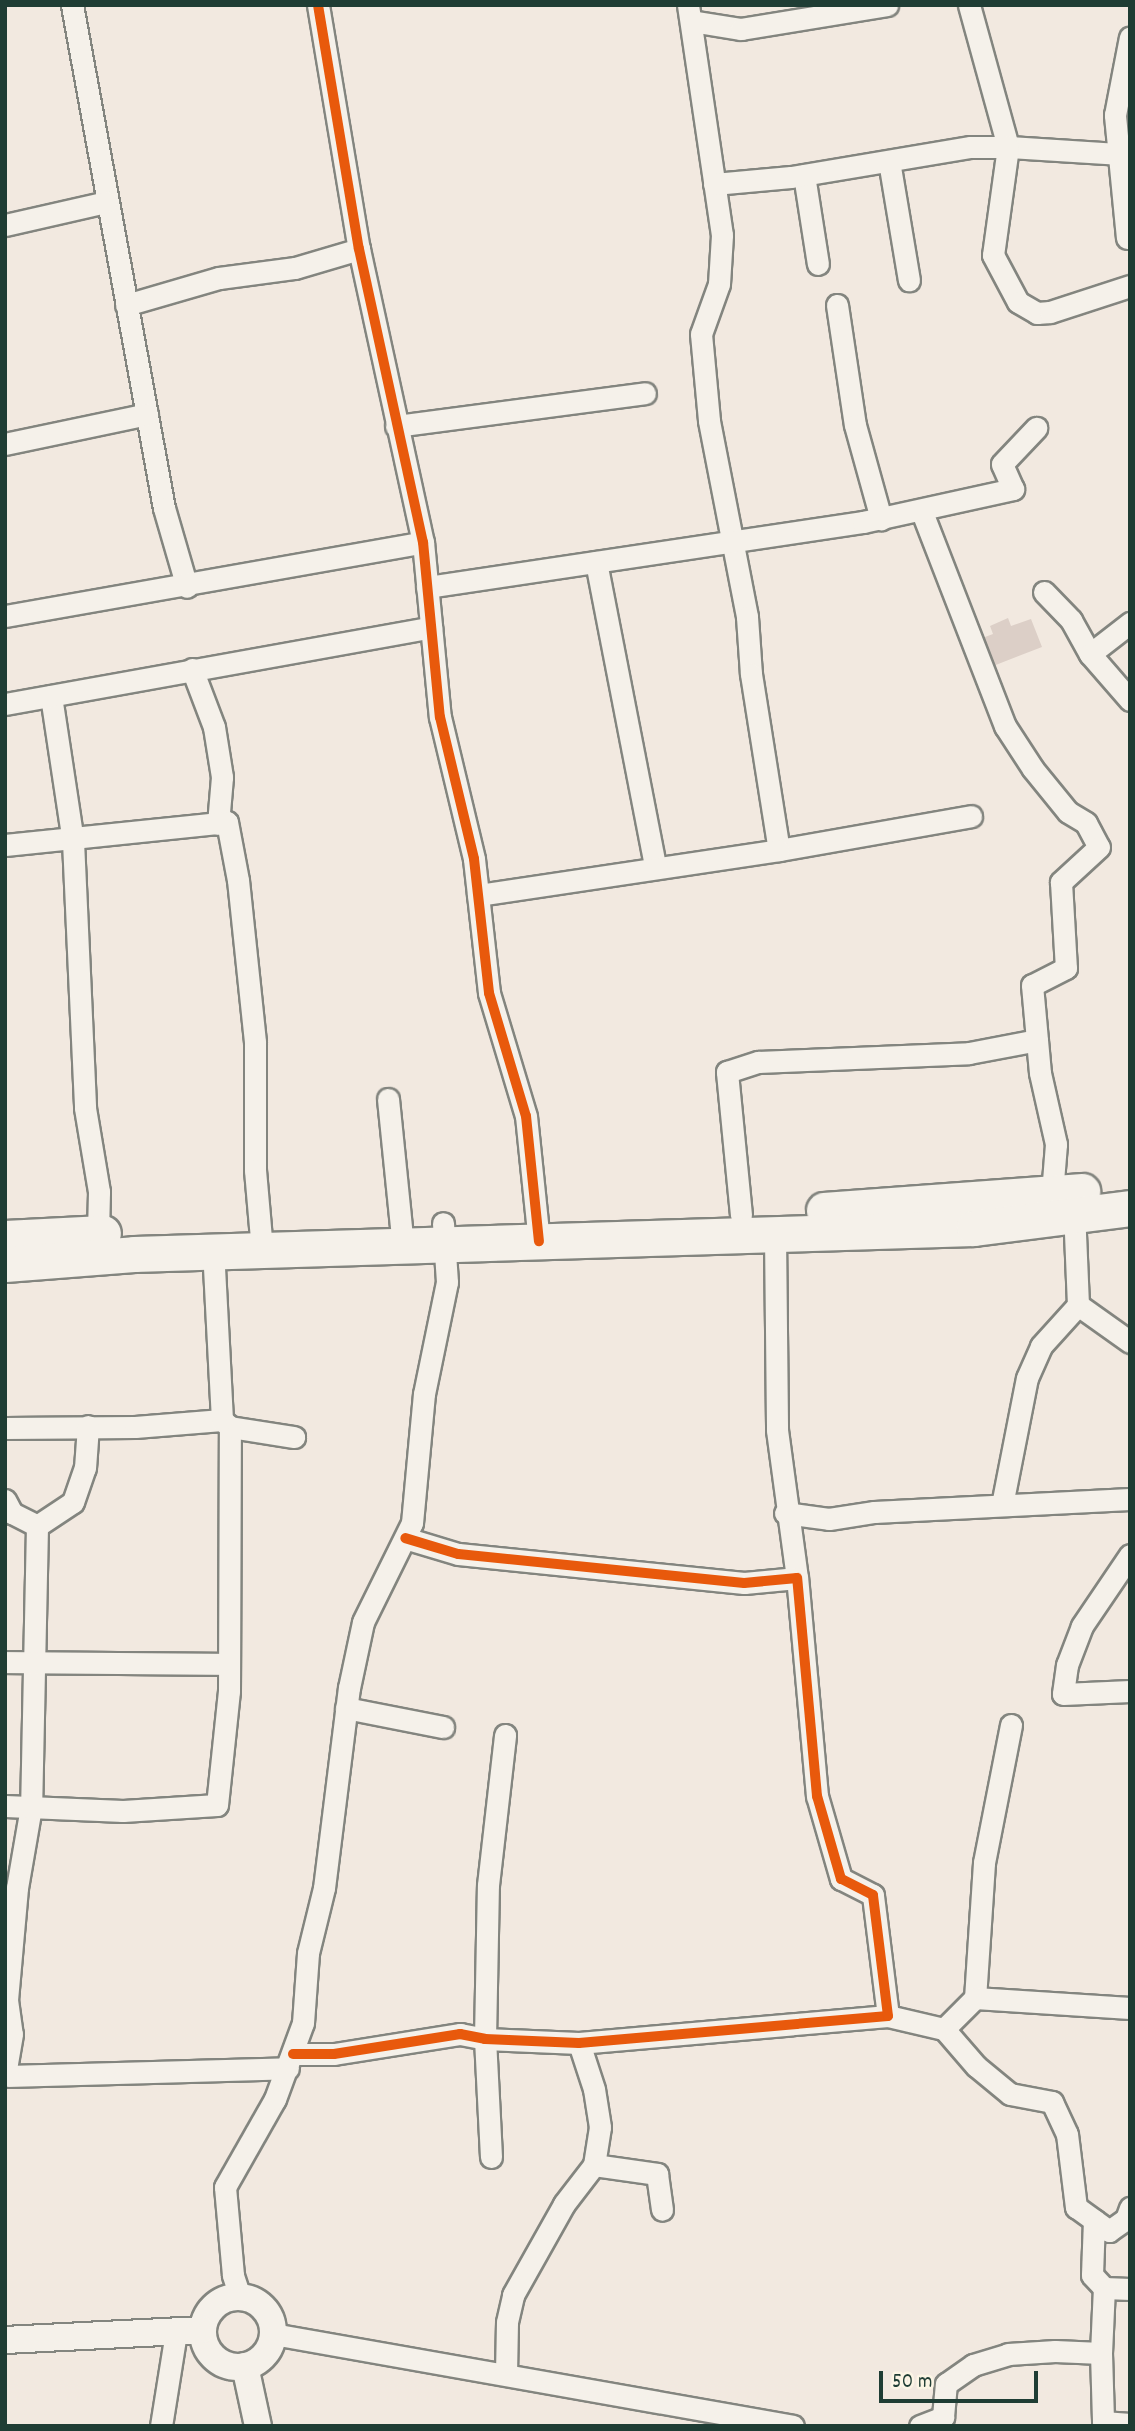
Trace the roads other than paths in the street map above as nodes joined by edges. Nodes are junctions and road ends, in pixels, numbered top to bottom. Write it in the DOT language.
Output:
graph roads {
  1 [pos="72,5"];
  2 [pos="318,5"];
  3 [pos="887,5"];
  4 [pos="970,5"];
  5 [pos="690,13"];
  6 [pos="1130,37"];
  7 [pos="1008,147"];
  8 [pos="1119,154"];
  9 [pos="889,161"];
  10 [pos="804,175"];
  11 [pos="715,184"];
  12 [pos="106,202"];
  13 [pos="5,225"];
  14 [pos="1127,239"];
  15 [pos="359,248"];
  16 [pos="818,264"];
  17 [pos="909,281"];
  18 [pos="1130,286"];
  19 [pos="126,305"];
  20 [pos="837,305"];
  21 [pos="645,393"];
  22 [pos="147,414"];
  23 [pos="396,426"];
  24 [pos="1036,428"];
  25 [pos="5,444"];
  26 [pos="922,512"];
  27 [pos="881,519"];
  28 [pos="423,542"];
  29 [pos="732,542"];
  30 [pos="597,562"];
  31 [pos="187,587"];
  32 [pos="427,587"];
  33 [pos="1044,592"];
  34 [pos="5,616"];
  35 [pos="1130,623"];
  36 [pos="431,626"];
  37 [pos="1090,654"];
  38 [pos="192,669"];
  39 [pos="51,696"];
  40 [pos="1130,700"];
  41 [pos="5,705"];
  42 [pos="971,816"];
  43 [pos="218,824"];
  44 [pos="73,841"];
  45 [pos="5,845"];
  46 [pos="779,850"];
  47 [pos="655,866"];
  48 [pos="478,895"];
  49 [pos="1037,1040"];
  50 [pos="388,1099"];
  51 [pos="1130,1183"];
  52 [pos="1067,1206"];
  53 [pos="1130,1208"];
  54 [pos="741,1215"];
  55 [pos="538,1231"];
  56 [pos="98,1233"];
  57 [pos="443,1233"];
  58 [pos="775,1234"];
  59 [pos="402,1235"];
  60 [pos="5,1238"];
  61 [pos="261,1239"];
  62 [pos="213,1251"];
  63 [pos="5,1264"];
  64 [pos="1077,1305"];
  65 [pos="1130,1342"];
  66 [pos="226,1423"];
  67 [pos="88,1426"];
  68 [pos="5,1429"];
  69 [pos="294,1437"];
  70 [pos="1130,1499"];
  71 [pos="5,1500"];
  72 [pos="1002,1505"];
  73 [pos="785,1513"];
  74 [pos="37,1526"];
  75 [pos="405,1538"];
  76 [pos="1130,1555"];
  77 [pos="797,1578"];
  78 [pos="5,1662"];
  79 [pos="34,1662"];
  80 [pos="228,1664"];
  81 [pos="1130,1691"];
  82 [pos="346,1708"];
  83 [pos="1011,1726"];
  84 [pos="443,1727"];
  85 [pos="505,1735"];
  86 [pos="5,1807"];
  87 [pos="31,1807"];
  88 [pos="975,1998"];
  89 [pos="1130,2008"];
  90 [pos="888,2016"];
  91 [pos="944,2029"];
  92 [pos="485,2039"];
  93 [pos="579,2043"];
  94 [pos="290,2061"];
  95 [pos="7,2076"];
  96 [pos="491,2157"];
  97 [pos="594,2165"];
  98 [pos="1130,2208"];
  99 [pos="662,2210"];
  100 [pos="1094,2220"];
  101 [pos="1104,2288"];
  102 [pos="1130,2288"];
  103 [pos="240,2297"];
  104 [pos="189,2331"];
  105 [pos="273,2334"];
  106 [pos="5,2340"];
  107 [pos="1101,2353"];
  108 [pos="245,2366"];
  109 [pos="506,2374"];
  110 [pos="699,2416"];
  111 [pos="1103,2424"];
  112 [pos="1130,2424"];
  113 [pos="161,2426"];
  114 [pos="258,2426"];
  115 [pos="793,2426"];
  116 [pos="920,2426"];
  1 -- 12 [label="street"];
  2 -- 15 [label="street"];
  3 -- 5 [label="street"];
  4 -- 7 [label="street"];
  5 -- 11 [label="street"];
  6 -- 8 [label="street"];
  7 -- 8 [label="street"];
  7 -- 9 [label="street"];
  7 -- 18 [label="street"];
  8 -- 14 [label="street"];
  9 -- 10 [label="street"];
  9 -- 17 [label="street"];
  10 -- 11 [label="street"];
  10 -- 16 [label="street"];
  11 -- 29 [label="street"];
  12 -- 13 [label="street"];
  12 -- 19 [label="street"];
  15 -- 19 [label="street"];
  15 -- 23 [label="street"];
  19 -- 22 [label="street"];
  20 -- 27 [label="street"];
  21 -- 23 [label="street"];
  22 -- 25 [label="street"];
  22 -- 31 [label="street"];
  23 -- 28 [label="street"];
  24 -- 26 [label="street"];
  26 -- 27 [label="street"];
  26 -- 49 [label="street"];
  27 -- 29 [label="street"];
  28 -- 31 [label="street"];
  28 -- 32 [label="street"];
  29 -- 30 [label="street"];
  29 -- 46 [label="street"];
  30 -- 32 [label="street"];
  30 -- 47 [label="street"];
  31 -- 34 [label="street"];
  32 -- 36 [label="street"];
  33 -- 37 [label="street"];
  35 -- 37 [label="street"];
  36 -- 38 [label="street"];
  36 -- 48 [label="street"];
  37 -- 40 [label="street"];
  38 -- 39 [label="street"];
  38 -- 43 [label="street"];
  39 -- 41 [label="street"];
  39 -- 44 [label="street"];
  42 -- 46 [label="street"];
  43 -- 44 [label="street"];
  43 -- 61 [label="street"];
  44 -- 45 [label="street"];
  44 -- 56 [label="street"];
  46 -- 47 [label="street"];
  47 -- 48 [label="street"];
  48 -- 55 [label="street"];
  49 -- 52 [label="street"];
  49 -- 54 [label="street"];
  50 -- 59 [label="street"];
  51 -- 52 [label="highway"];
  52 -- 53 [label="highway"];
  52 -- 54 [label="highway"];
  52 -- 58 [label="highway"];
  52 -- 64 [label="street"];
  54 -- 55 [label="highway"];
  55 -- 57 [label="highway"];
  55 -- 58 [label="highway"];
  56 -- 60 [label="highway"];
  56 -- 61 [label="highway"];
  57 -- 59 [label="highway"];
  57 -- 75 [label="street"];
  58 -- 73 [label="street"];
  59 -- 61 [label="highway"];
  61 -- 62 [label="highway"];
  62 -- 63 [label="highway"];
  62 -- 66 [label="street"];
  64 -- 65 [label="street"];
  64 -- 72 [label="street"];
  66 -- 67 [label="street"];
  66 -- 69 [label="street"];
  66 -- 80 [label="street"];
  67 -- 68 [label="street"];
  67 -- 74 [label="street"];
  70 -- 72 [label="street"];
  71 -- 74 [label="street"];
  72 -- 73 [label="street"];
  73 -- 77 [label="street"];
  74 -- 79 [label="street"];
  75 -- 77 [label="street"];
  75 -- 82 [label="street"];
  76 -- 81 [label="street"];
  77 -- 90 [label="street"];
  78 -- 79 [label="street"];
  79 -- 80 [label="street"];
  79 -- 87 [label="street"];
  80 -- 87 [label="street"];
  82 -- 84 [label="street"];
  82 -- 94 [label="street"];
  83 -- 88 [label="street"];
  85 -- 92 [label="street"];
  86 -- 87 [label="street"];
  87 -- 95 [label="street"];
  88 -- 89 [label="street"];
  88 -- 91 [label="street"];
  90 -- 91 [label="street"];
  90 -- 93 [label="street"];
  91 -- 100 [label="street"];
  92 -- 93 [label="street"];
  92 -- 94 [label="street"];
  92 -- 96 [label="street"];
  93 -- 97 [label="street"];
  94 -- 95 [label="street"];
  94 -- 103 [label="street"];
  97 -- 99 [label="street"];
  97 -- 109 [label="street"];
  98 -- 100 [label="street"];
  100 -- 101 [label="street"];
  101 -- 102 [label="street"];
  101 -- 107 [label="street"];
  103 -- 104 [label="street"];
  103 -- 105 [label="street"];
  104 -- 106 [label="street"];
  104 -- 108 [label="street"];
  104 -- 113 [label="street"];
  105 -- 108 [label="street"];
  105 -- 109 [label="street"];
  107 -- 111 [label="street"];
  107 -- 116 [label="street"];
  108 -- 114 [label="street"];
  109 -- 110 [label="street"];
  110 -- 115 [label="street"];
  111 -- 112 [label="street"];
}
